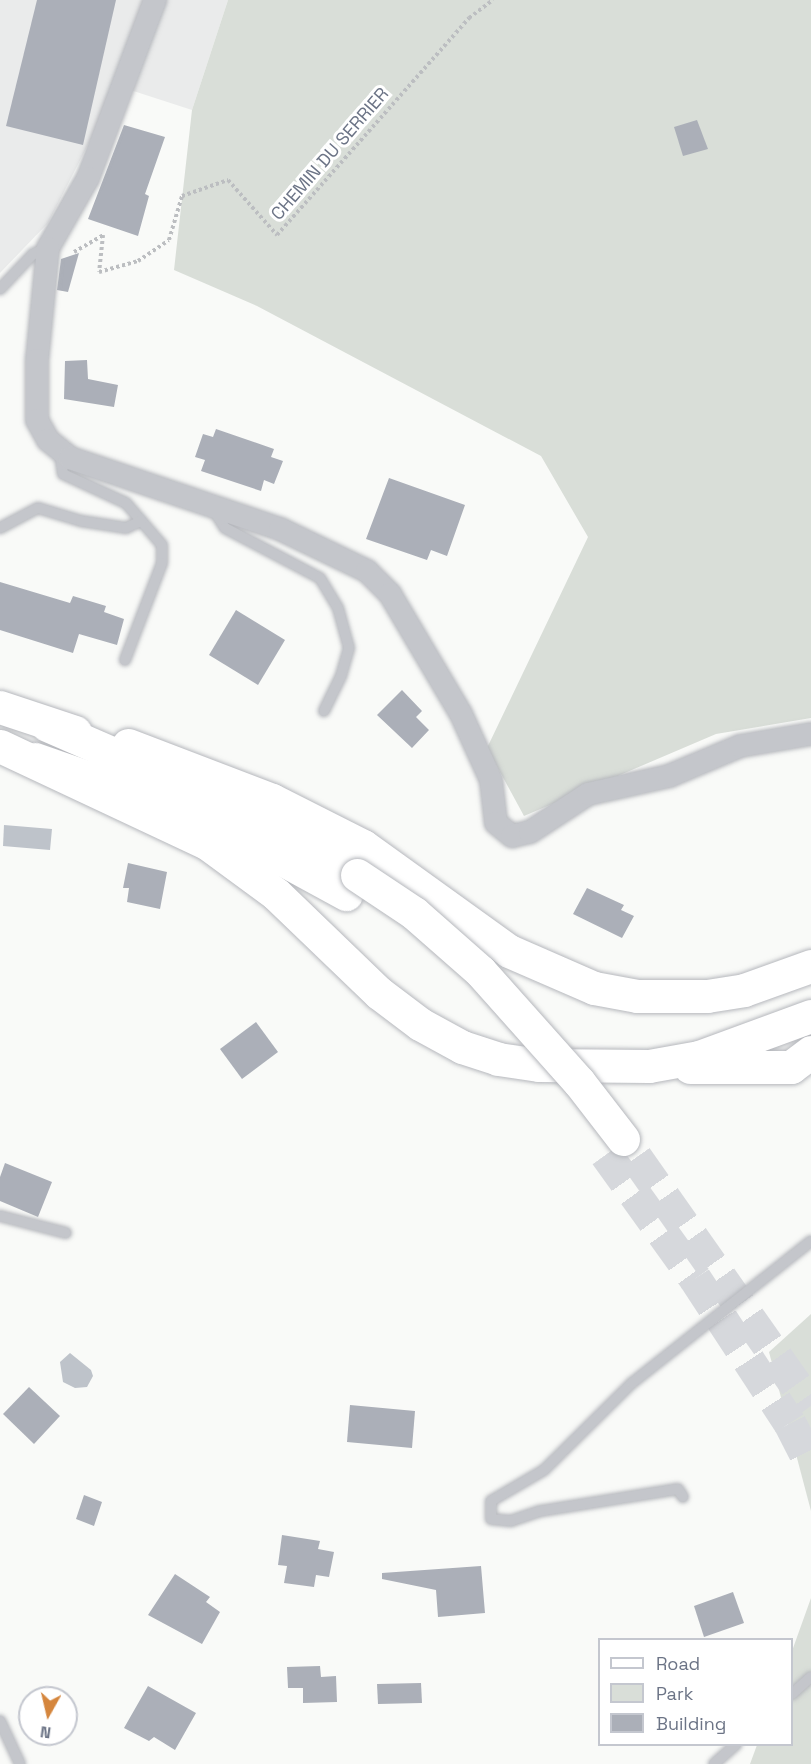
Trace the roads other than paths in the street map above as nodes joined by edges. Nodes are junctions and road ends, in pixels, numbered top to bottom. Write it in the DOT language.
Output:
graph roads {
  1 [pos="155,0"];
  2 [pos="47,253"];
  3 [pos="0,289"];
  4 [pos="60,450"];
  5 [pos="212,506"];
  6 [pos="141,521"];
  7 [pos="0,528"];
  8 [pos="124,660"];
  9 [pos="0,707"];
  10 [pos="324,711"];
  11 [pos="47,725"];
  12 [pos="811,734"];
  13 [pos="0,746"];
  14 [pos="35,759"];
  15 [pos="351,885"];
  16 [pos="811,966"];
  17 [pos="744,990"];
  18 [pos="811,1004"];
  19 [pos="811,1016"];
  20 [pos="811,1052"];
  21 [pos="649,1066"];
  22 [pos="615,1147"];
  23 [pos="0,1216"];
  24 [pos="66,1233"];
  25 [pos="811,1241"];
  26 [pos="684,1497"];
  27 [pos="811,1677"];
  28 [pos="793,1693"];
  29 [pos="0,1721"];
  30 [pos="734,1746"];
  31 [pos="20,1764"];
  32 [pos="714,1764"];
  1 -- 2 [label="street"];
  2 -- 3 [label="lane"];
  2 -- 4 [label="street"];
  4 -- 5 [label="street"];
  4 -- 6 [label="lane"];
  5 -- 10 [label="lane"];
  5 -- 12 [label="street"];
  6 -- 7 [label="lane"];
  6 -- 8 [label="lane"];
  9 -- 11 [label="main road"];
  11 -- 15 [label="main road"];
  11 -- 17 [label="main road"];
  13 -- 14 [label="main road"];
  14 -- 15 [label="main road"];
  14 -- 21 [label="main road"];
  15 -- 22 [label="main road, bridge"];
  16 -- 17 [label="main road"];
  17 -- 18 [label="main road"];
  19 -- 21 [label="main road"];
  20 -- 21 [label="main road"];
  23 -- 24 [label="lane"];
  25 -- 26 [label="lane"];
  27 -- 28 [label="lane"];
  29 -- 31 [label="lane"];
  30 -- 32 [label="lane"];
}
